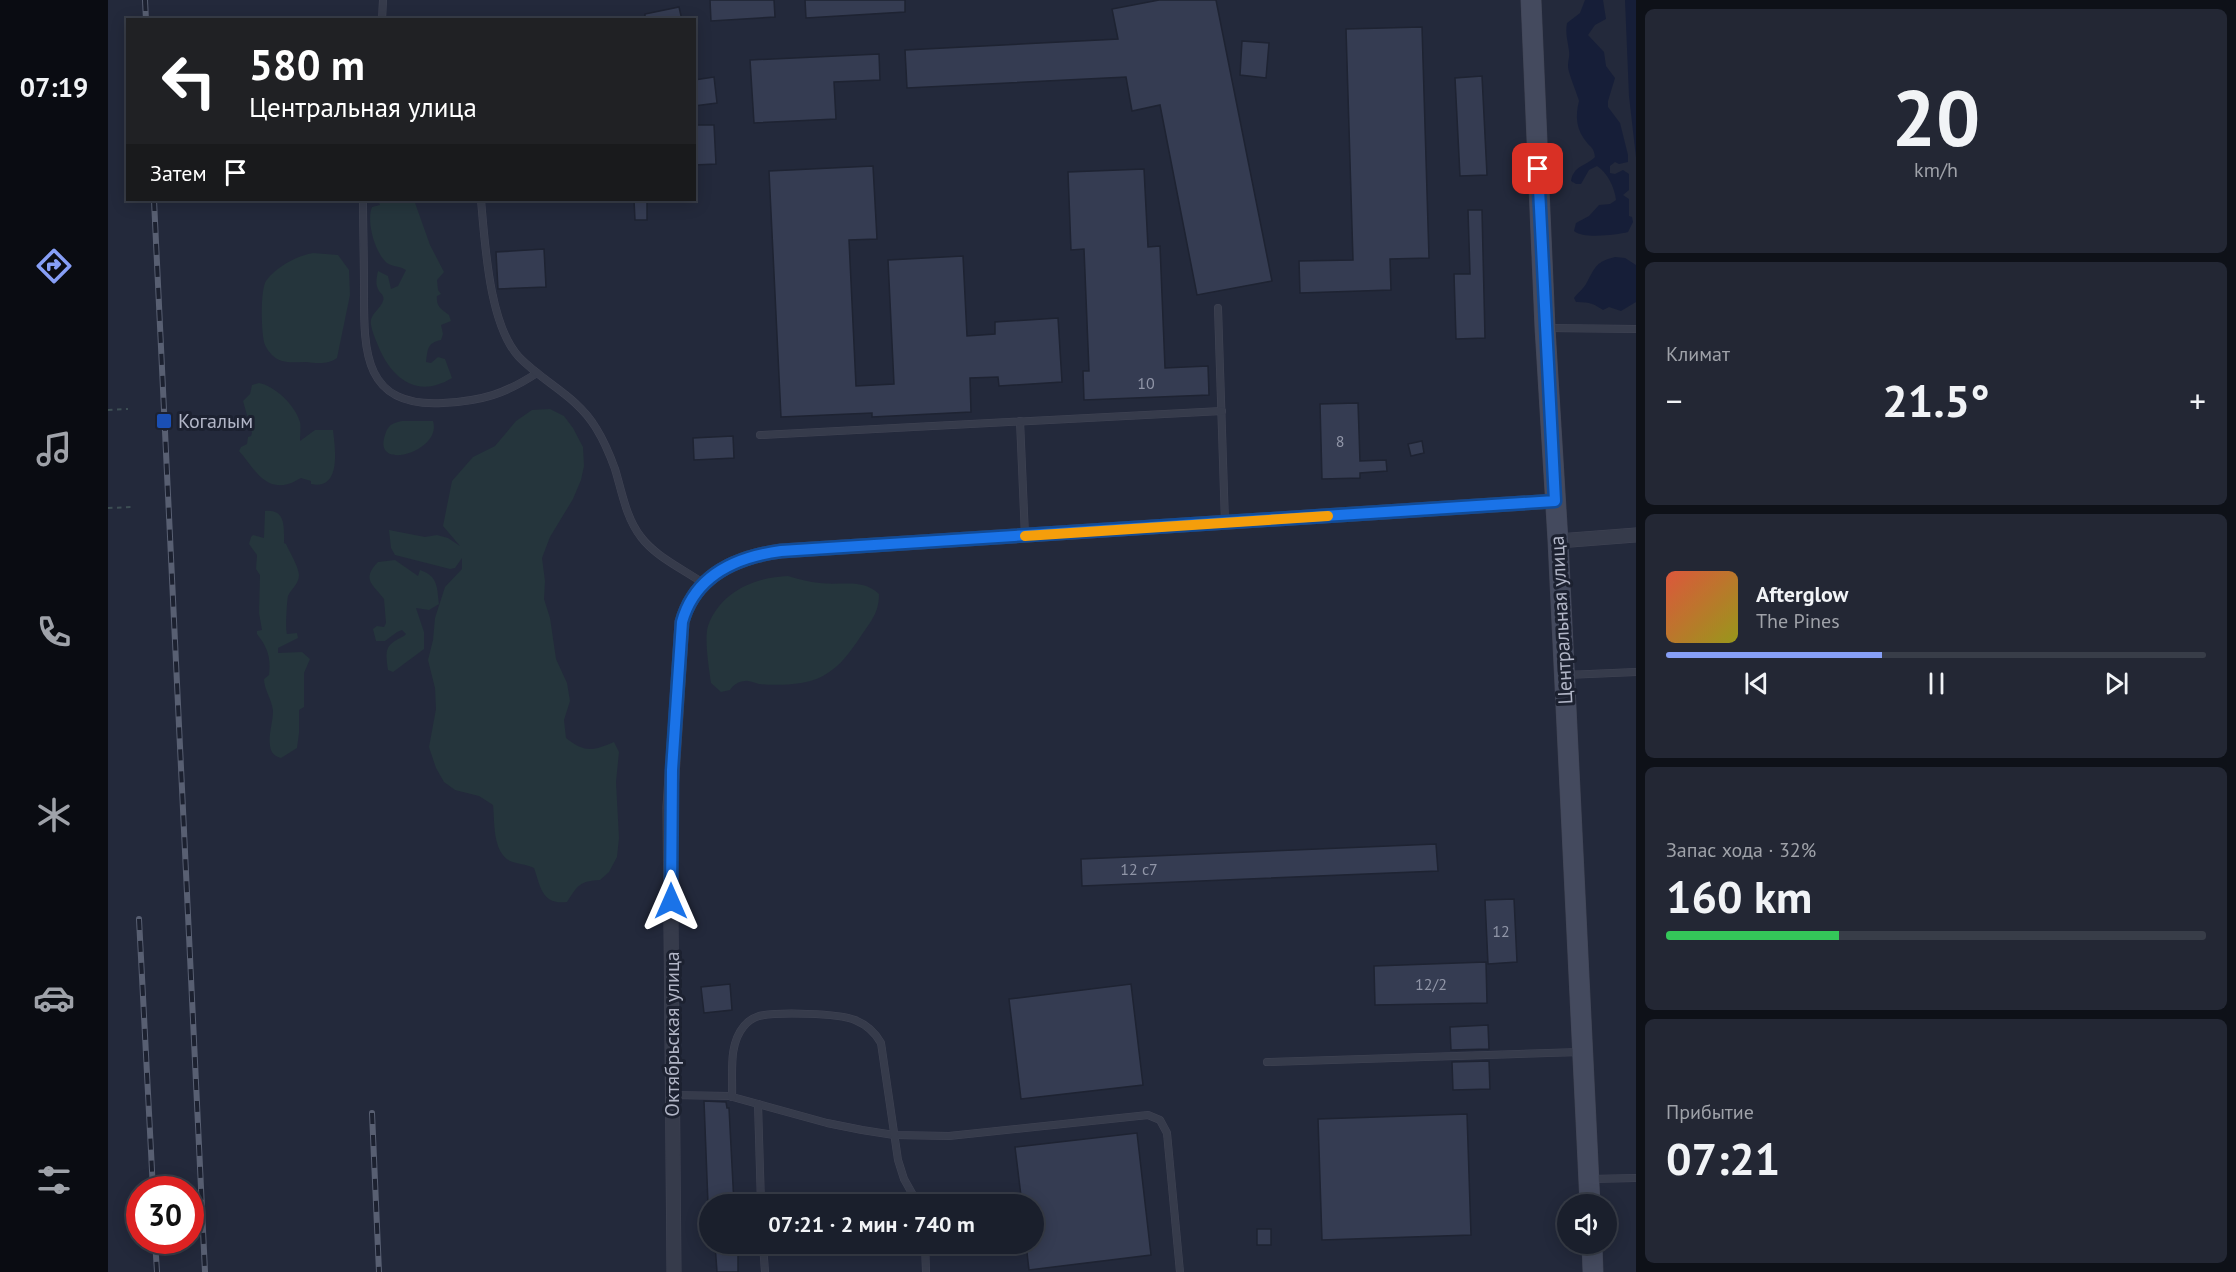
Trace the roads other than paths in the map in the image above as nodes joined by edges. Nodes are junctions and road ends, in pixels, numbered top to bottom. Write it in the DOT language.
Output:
graph roads {
  1 [pos="383,0"];
  2 [pos="1531,0"];
  3 [pos="382,18"];
  4 [pos="363,201"];
  5 [pos="481,201"];
  6 [pos="1218,308"];
  7 [pos="1545,328"];
  8 [pos="1636,329"];
  9 [pos="537,373"];
  10 [pos="1222,411"];
  11 [pos="1020,421"];
  12 [pos="760,435"];
  13 [pos="1555,501"];
  14 [pos="1225,523"];
  15 [pos="1636,535"];
  16 [pos="1025,536"];
  17 [pos="1558,541"];
  18 [pos="703,583"];
  19 [pos="1636,672"];
  20 [pos="1564,676"];
  21 [pos="1583,1052"];
  22 [pos="1267,1062"];
  23 [pos="672,1095"];
  24 [pos="732,1097"];
  25 [pos="758,1104"];
  26 [pos="894,1135"];
  27 [pos="1636,1178"];
  28 [pos="1588,1179"];
  29 [pos="761,1194"];
  30 [pos="912,1194"];
  31 [pos="1589,1194"];
  32 [pos="764,1254"];
  33 [pos="925,1254"];
  34 [pos="1592,1254"];
  35 [pos="674,1272"];
  36 [pos="765,1272"];
  37 [pos="926,1272"];
  38 [pos="1180,1272"];
  39 [pos="1593,1272"];
  1 -- 3 [label="lane"];
  2 -- 7 [label="street, Центральная улица"];
  4 -- 9 [label="lane"];
  5 -- 9 [label="lane"];
  6 -- 10 [label="lane"];
  7 -- 8 [label="lane"];
  7 -- 13 [label="street, Центральная улица"];
  9 -- 18 [label="lane"];
  10 -- 11 [label="lane"];
  10 -- 14 [label="lane"];
  11 -- 12 [label="lane"];
  11 -- 16 [label="lane"];
  13 -- 14 [label="street, Октябрьская улица"];
  13 -- 17 [label="street, Центральная улица"];
  14 -- 16 [label="street, Октябрьская улица"];
  15 -- 17 [label="street"];
  16 -- 18 [label="street, Октябрьская улица"];
  17 -- 20 [label="street, Центральная улица"];
  18 -- 23 [label="street, Октябрьская улица"];
  19 -- 20 [label="lane"];
  20 -- 21 [label="street, Центральная улица"];
  21 -- 22 [label="lane"];
  21 -- 28 [label="street, Центральная улица"];
  23 -- 24 [label="lane"];
  23 -- 35 [label="street, Октябрьская улица"];
  24 -- 25 [label="lane"];
  24 -- 26 [label="lane"];
  25 -- 26 [label="lane"];
  25 -- 29 [label="lane"];
  26 -- 30 [label="lane"];
  26 -- 38 [label="lane"];
  27 -- 28 [label="lane"];
  28 -- 31 [label="street, Центральная улица"];
  32 -- 36 [label="lane"];
  33 -- 37 [label="lane"];
  34 -- 39 [label="street"];
}
